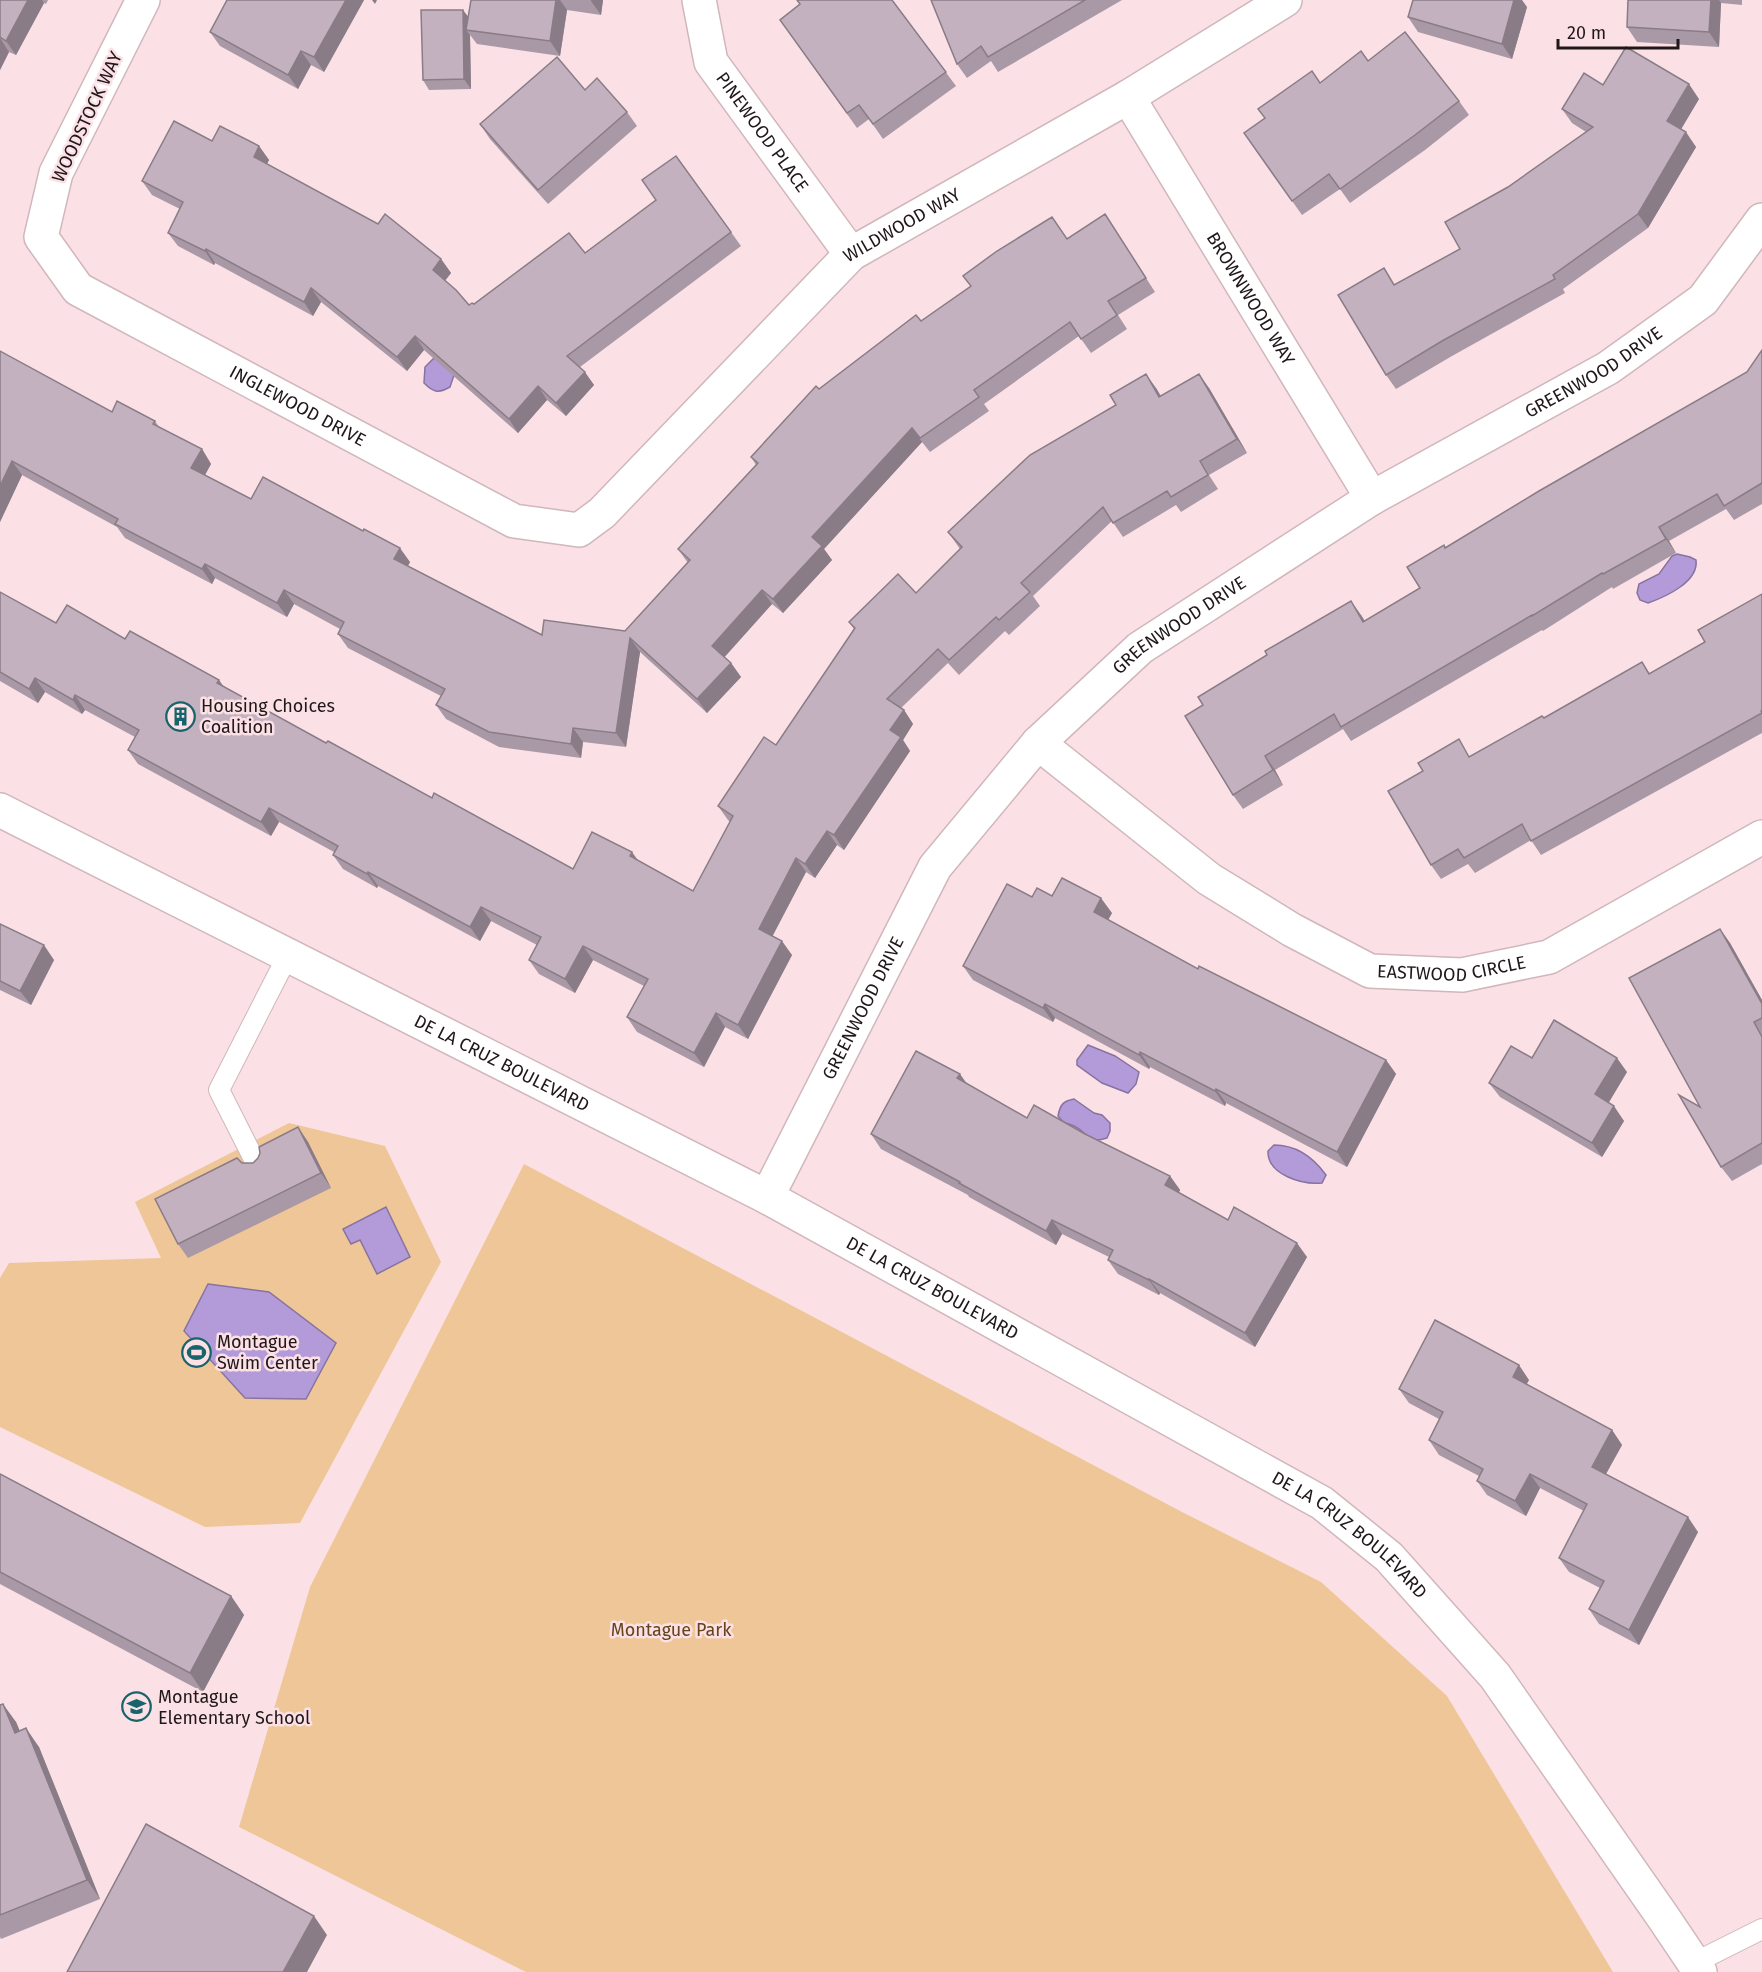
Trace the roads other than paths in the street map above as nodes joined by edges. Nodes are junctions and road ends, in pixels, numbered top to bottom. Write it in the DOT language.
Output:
graph roads {
  1 [pos="143,0"];
  2 [pos="699,0"];
  3 [pos="1286,0"];
  4 [pos="1128,97"];
  5 [pos="1762,220"];
  6 [pos="42,237"];
  7 [pos="851,254"];
  8 [pos="1372,498"];
  9 [pos="579,530"];
  10 [pos="1038,743"];
  11 [pos="0,810"];
  12 [pos="1762,837"];
  13 [pos="288,955"];
  14 [pos="258,1167"];
  15 [pos="767,1197"];
  16 [pos="1762,1929"];
  17 [pos="1697,1968"];
  1 -- 6 [label="street, WOODSTOCK WAY"];
  2 -- 7 [label="street, PINEWOOD PLACE"];
  3 -- 4 [label="street, WILDWOOD WAY"];
  4 -- 7 [label="street, WILDWOOD WAY"];
  4 -- 8 [label="street, BROWNWOOD WAY"];
  5 -- 8 [label="street, GREENWOOD DRIVE"];
  6 -- 9 [label="street, INGLEWOOD DRIVE"];
  7 -- 9 [label="street, WILDWOOD WAY"];
  8 -- 10 [label="street, GREENWOOD DRIVE"];
  10 -- 12 [label="street, EASTWOOD CIRCLE"];
  10 -- 15 [label="street, GREENWOOD DRIVE"];
  11 -- 13 [label="street, DE LA CRUZ BOULEVARD"];
  13 -- 14 [label="lane"];
  13 -- 15 [label="street, DE LA CRUZ BOULEVARD"];
  15 -- 17 [label="street, DE LA CRUZ BOULEVARD"];
  16 -- 17 [label="lane"];
}
